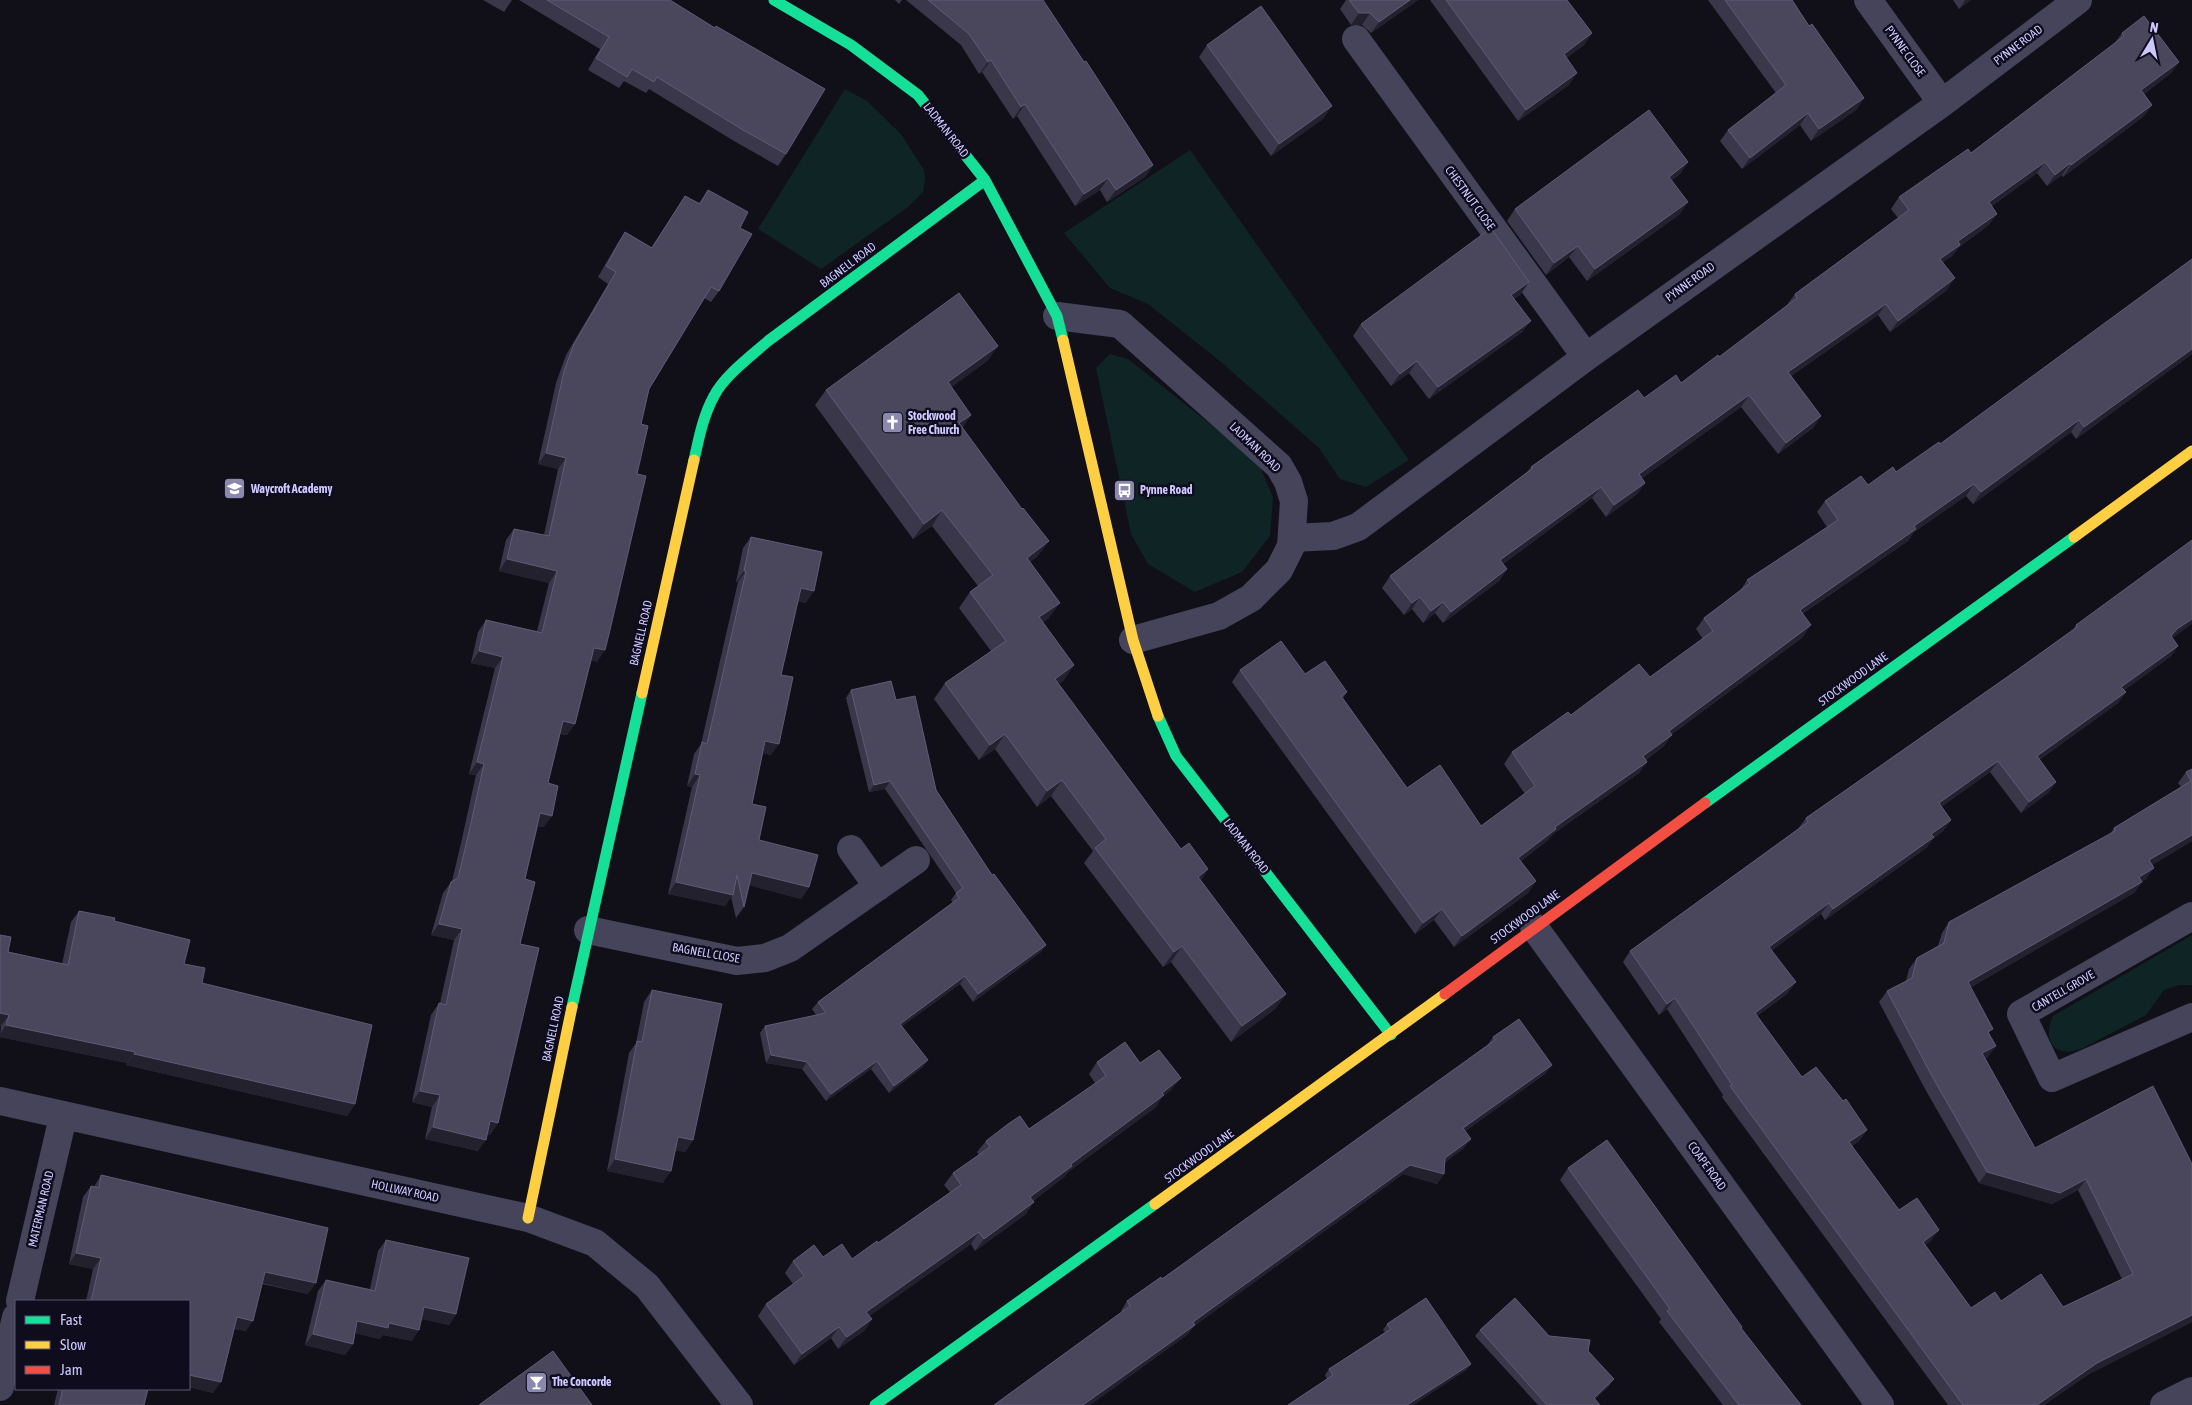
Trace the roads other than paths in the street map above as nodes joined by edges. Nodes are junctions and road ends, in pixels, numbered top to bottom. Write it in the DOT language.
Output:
graph roads {
  1 [pos="774,0"];
  2 [pos="1868,0"];
  3 [pos="2078,0"];
  4 [pos="1356,39"];
  5 [pos="1942,102"];
  6 [pos="985,180"];
  7 [pos="1058,316"];
  8 [pos="1586,357"];
  9 [pos="2192,451"];
  10 [pos="1292,538"];
  11 [pos="1133,640"];
  12 [pos="851,849"];
  13 [pos="916,860"];
  14 [pos="878,887"];
  15 [pos="2192,916"];
  16 [pos="1534,927"];
  17 [pos="588,930"];
  18 [pos="2192,1017"];
  19 [pos="1391,1035"];
  20 [pos="0,1101"];
  21 [pos="63,1116"];
  22 [pos="528,1218"];
  23 [pos="20,1300"];
  24 [pos="15,1321"];
  25 [pos="0,1387"];
  26 [pos="2192,1391"];
  27 [pos="739,1405"];
  28 [pos="875,1405"];
  29 [pos="1880,1405"];
  30 [pos="2164,1405"];
  1 -- 6 [label="street, LADMAN ROAD"];
  2 -- 5 [label="street, PYNNE CLOSE"];
  3 -- 5 [label="street, PYNNE ROAD"];
  4 -- 8 [label="street, CHESTNUT CLOSE"];
  5 -- 8 [label="street, PYNNE ROAD"];
  6 -- 7 [label="street, LADMAN ROAD"];
  6 -- 17 [label="street, BAGNELL ROAD"];
  7 -- 10 [label="street, LADMAN ROAD"];
  7 -- 11 [label="street, LADMAN ROAD"];
  8 -- 10 [label="street, PYNNE ROAD"];
  9 -- 16 [label="street, STOCKWOOD LANE"];
  10 -- 11 [label="street, LADMAN ROAD"];
  11 -- 19 [label="street, LADMAN ROAD"];
  12 -- 14 [label="street"];
  13 -- 14 [label="street, BAGNELL CLOSE"];
  14 -- 17 [label="street, BAGNELL CLOSE"];
  15 -- 18 [label="street, CANTELL GROVE"];
  16 -- 19 [label="street, STOCKWOOD LANE"];
  16 -- 29 [label="street, COAPE ROAD"];
  17 -- 22 [label="street, BAGNELL ROAD"];
  19 -- 28 [label="street, STOCKWOOD LANE"];
  20 -- 21 [label="street, HOLLWAY ROAD"];
  21 -- 22 [label="street, HOLLWAY ROAD"];
  21 -- 23 [label="street, MATERMAN ROAD"];
  22 -- 27 [label="street, HOLLWAY ROAD"];
  24 -- 25 [label="street"];
  26 -- 30 [label="street"];
}
